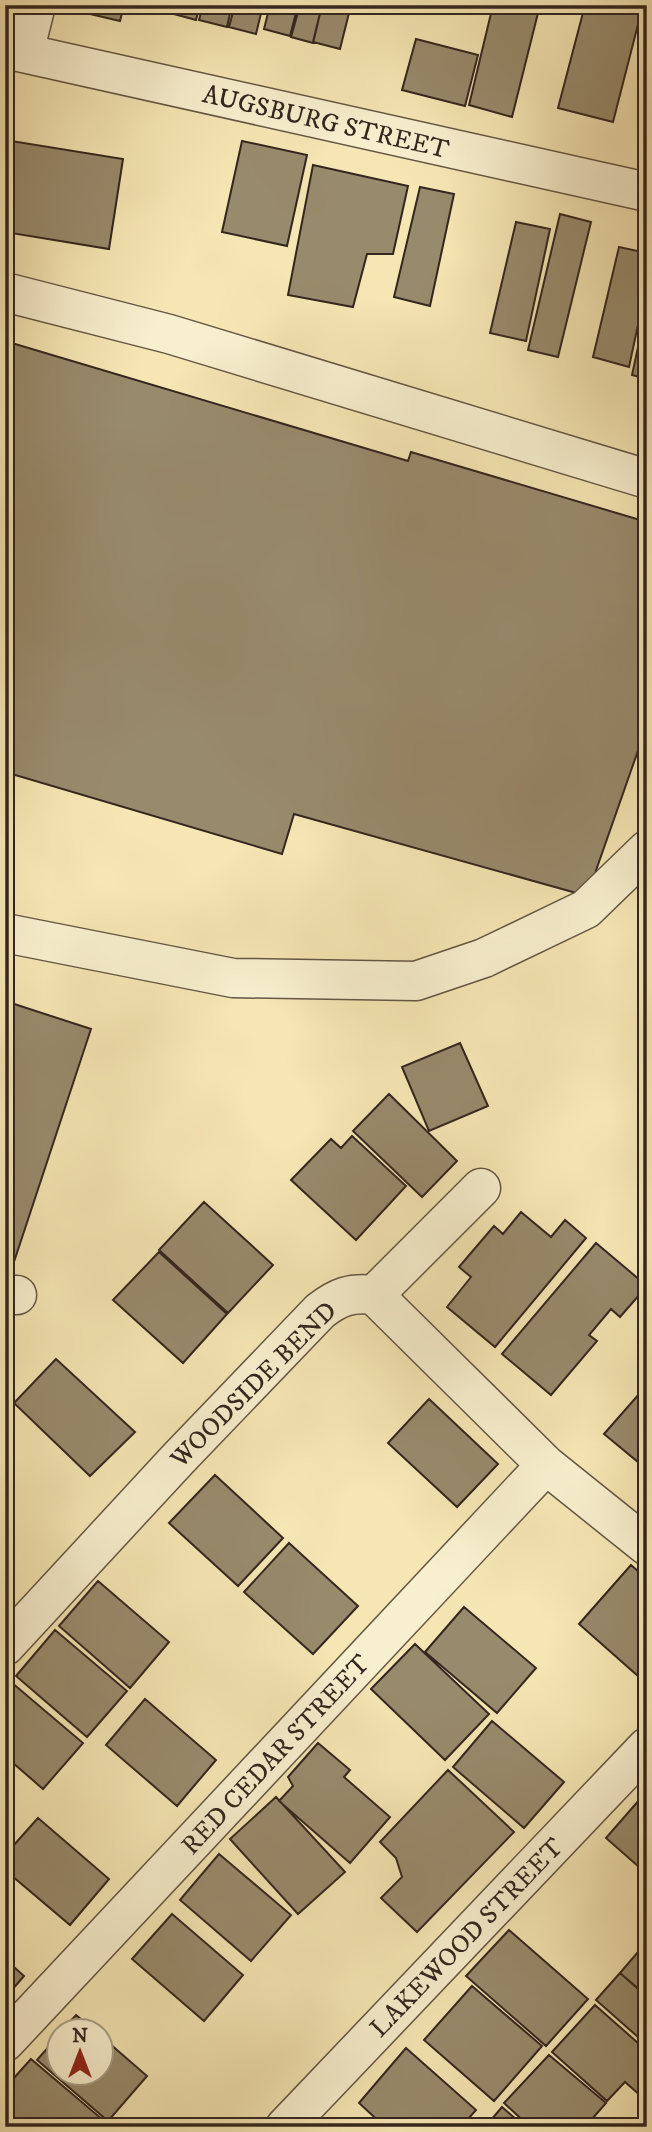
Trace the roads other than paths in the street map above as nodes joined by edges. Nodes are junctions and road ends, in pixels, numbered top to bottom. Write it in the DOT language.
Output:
graph roads {
  1 [pos="36,5"];
  2 [pos="15,51"];
  3 [pos="647,192"];
  4 [pos="5,292"];
  5 [pos="647,479"];
  6 [pos="647,849"];
  7 [pos="5,933"];
  8 [pos="481,1188"];
  9 [pos="374,1295"];
  10 [pos="546,1465"];
  11 [pos="647,1546"];
  12 [pos="5,1646"];
  13 [pos="647,1747"];
  14 [pos="5,2042"];
  15 [pos="285,2127"];
  1 -- 2 [label="street"];
  2 -- 3 [label="street, AUGSBURG STREET"];
  4 -- 5 [label="street"];
  6 -- 7 [label="street"];
  8 -- 9 [label="street"];
  9 -- 10 [label="street, WOODSIDE BEND"];
  9 -- 12 [label="street, WOODSIDE BEND"];
  10 -- 11 [label="street, WOODSIDE BEND"];
  10 -- 14 [label="street, RED CEDAR STREET"];
  13 -- 15 [label="street, LAKEWOOD STREET"];
}
